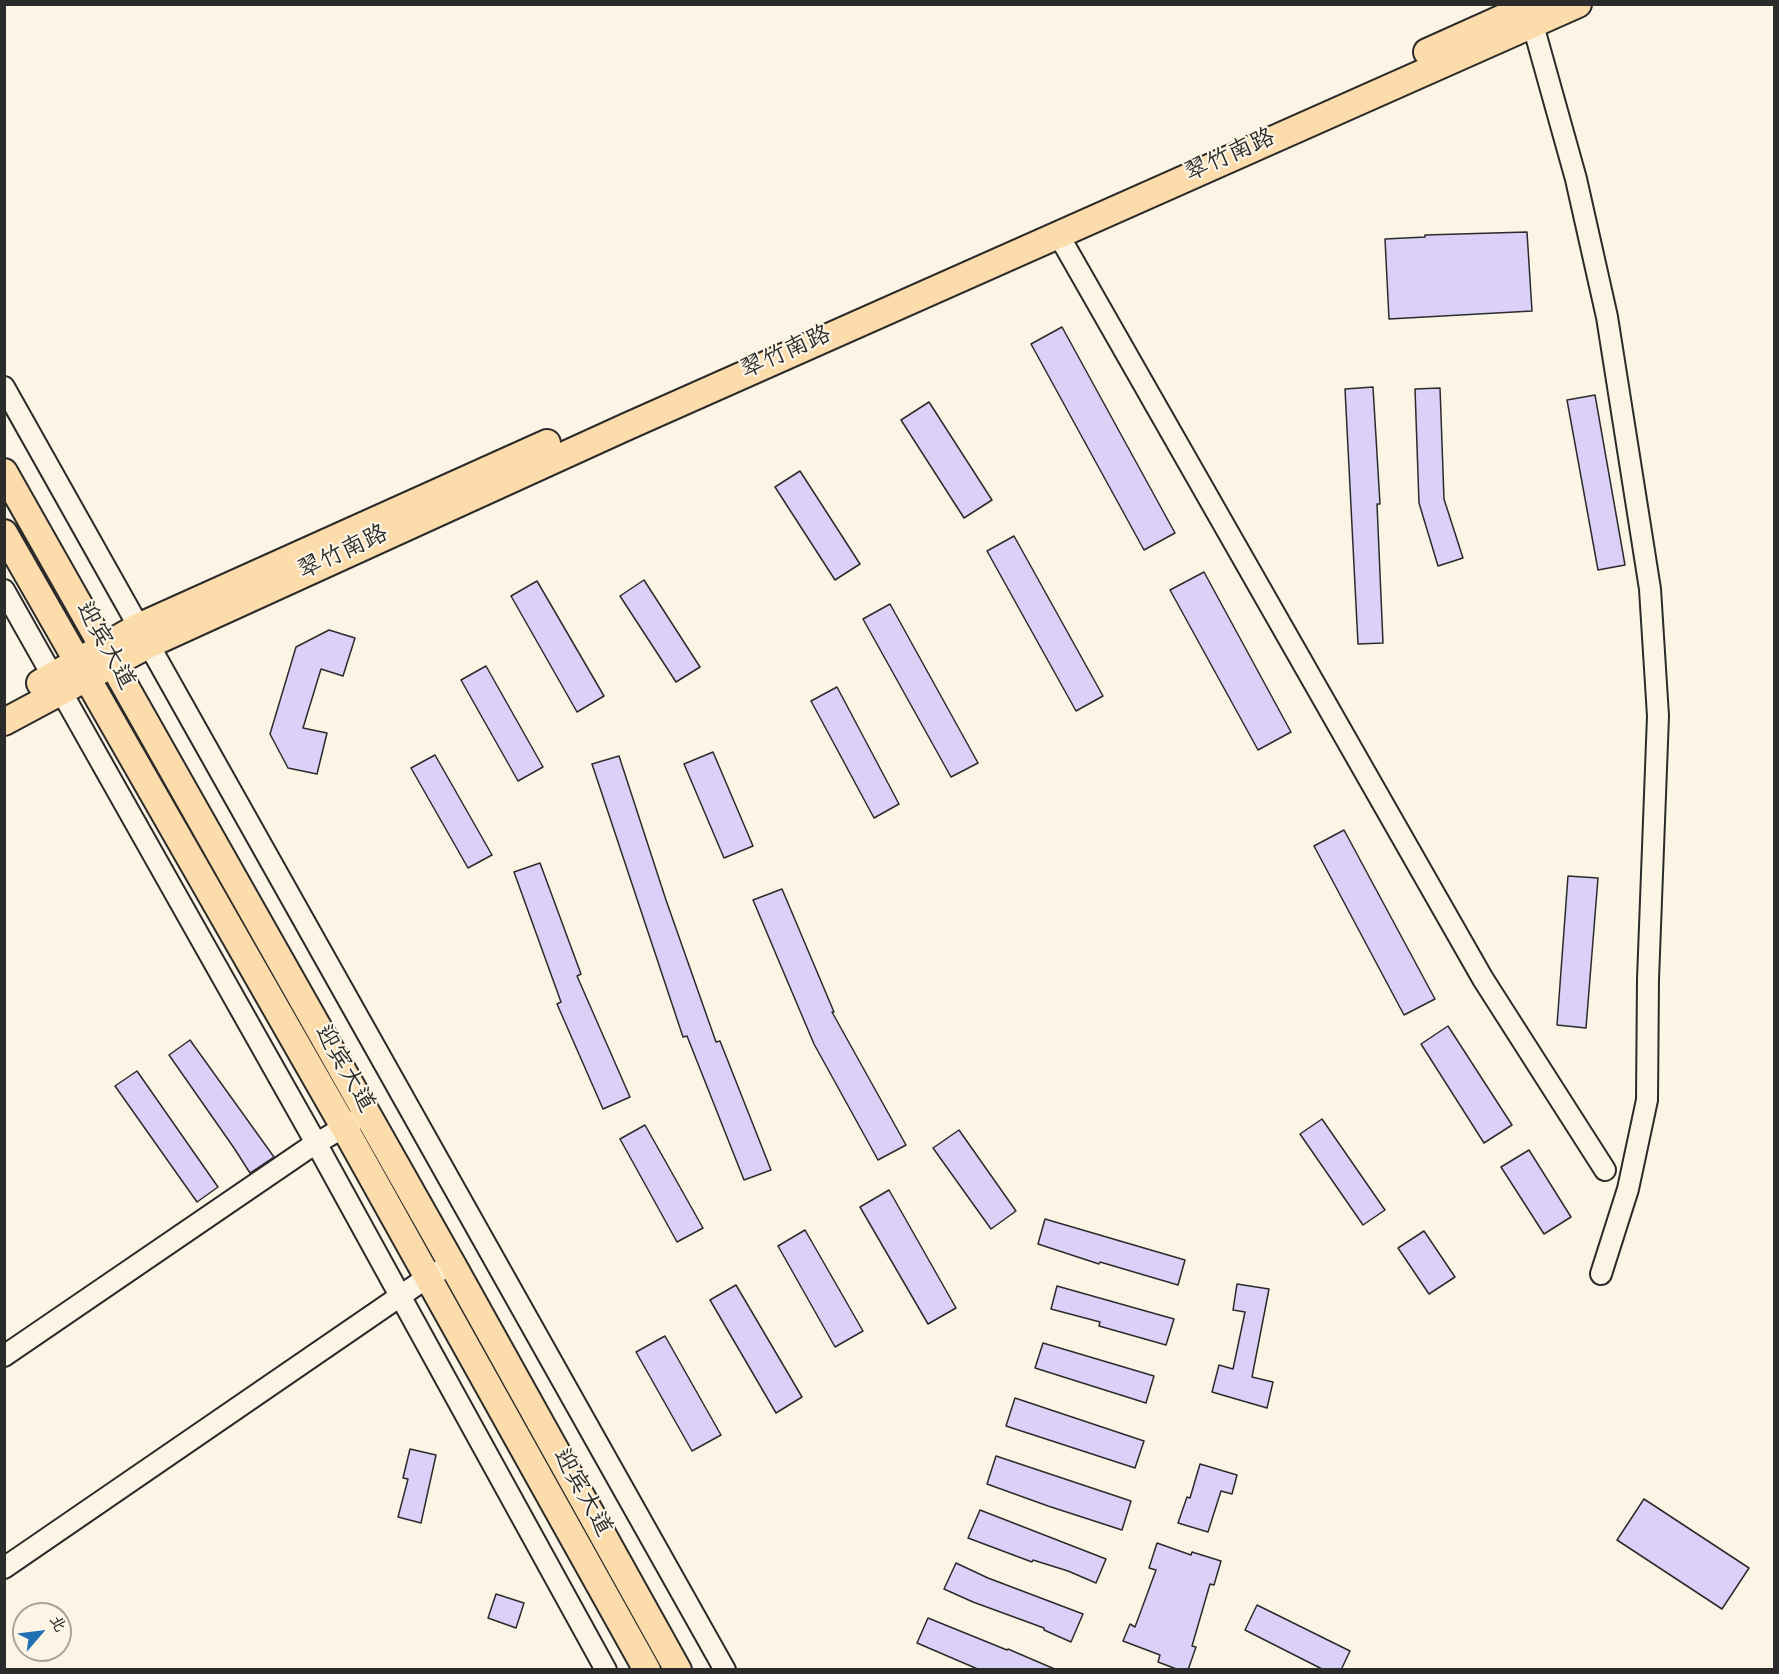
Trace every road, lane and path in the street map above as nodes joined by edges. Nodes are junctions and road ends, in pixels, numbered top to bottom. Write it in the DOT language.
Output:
graph roads {
  1 [pos="1578,4"];
  2 [pos="1529,11"];
  3 [pos="1058,234"];
  4 [pos="4,387"];
  5 [pos="4,472"];
  6 [pos="4,533"];
  7 [pos="4,590"];
  8 [pos="143,636"];
  9 [pos="107,655"];
  10 [pos="83,668"];
  11 [pos="57,683"];
  12 [pos="4,703"];
  13 [pos="4,722"];
  14 [pos="366,1113"];
  15 [pos="344,1127"];
  16 [pos="316,1143"];
  17 [pos="1605,1170"];
  18 [pos="452,1264"];
  19 [pos="1601,1274"];
  20 [pos="428,1277"];
  21 [pos="400,1297"];
  22 [pos="4,1356"];
  23 [pos="4,1568"];
  24 [pos="606,1670"];
  25 [pos="647,1670"];
  26 [pos="678,1670"];
  27 [pos="725,1670"];
  1 -- 2 [label="main road, 翠竹南路"];
  2 -- 3 [label="main road, 翠竹南路"];
  2 -- 8 [label="main road, 翠竹南路"];
  2 -- 19 [label="street"];
  3 -- 8 [label="main road, 翠竹南路"];
  3 -- 17 [label="street"];
  4 -- 8 [label="street"];
  5 -- 9 [label="main road, 迎宾大道"];
  6 -- 10 [label="main road, 迎宾大道"];
  7 -- 11 [label="street"];
  8 -- 9 [label="main road, 翠竹南路"];
  8 -- 27 [label="street"];
  9 -- 10 [label="main road, 翠竹南路"];
  9 -- 14 [label="main road, 迎宾大道"];
  10 -- 11 [label="main road, 翠竹南路"];
  10 -- 15 [label="main road, 迎宾大道"];
  11 -- 12 [label="main road, 翠竹南路"];
  11 -- 13 [label="main road, 翠竹南路"];
  11 -- 16 [label="street"];
  14 -- 15 [label="street"];
  14 -- 18 [label="main road, 迎宾大道"];
  15 -- 16 [label="street"];
  15 -- 20 [label="main road, 迎宾大道"];
  16 -- 21 [label="street"];
  16 -- 22 [label="street"];
  18 -- 20 [label="street"];
  18 -- 26 [label="main road, 迎宾大道"];
  20 -- 21 [label="street"];
  20 -- 25 [label="main road, 迎宾大道"];
  21 -- 23 [label="street"];
  21 -- 24 [label="street"];
}
